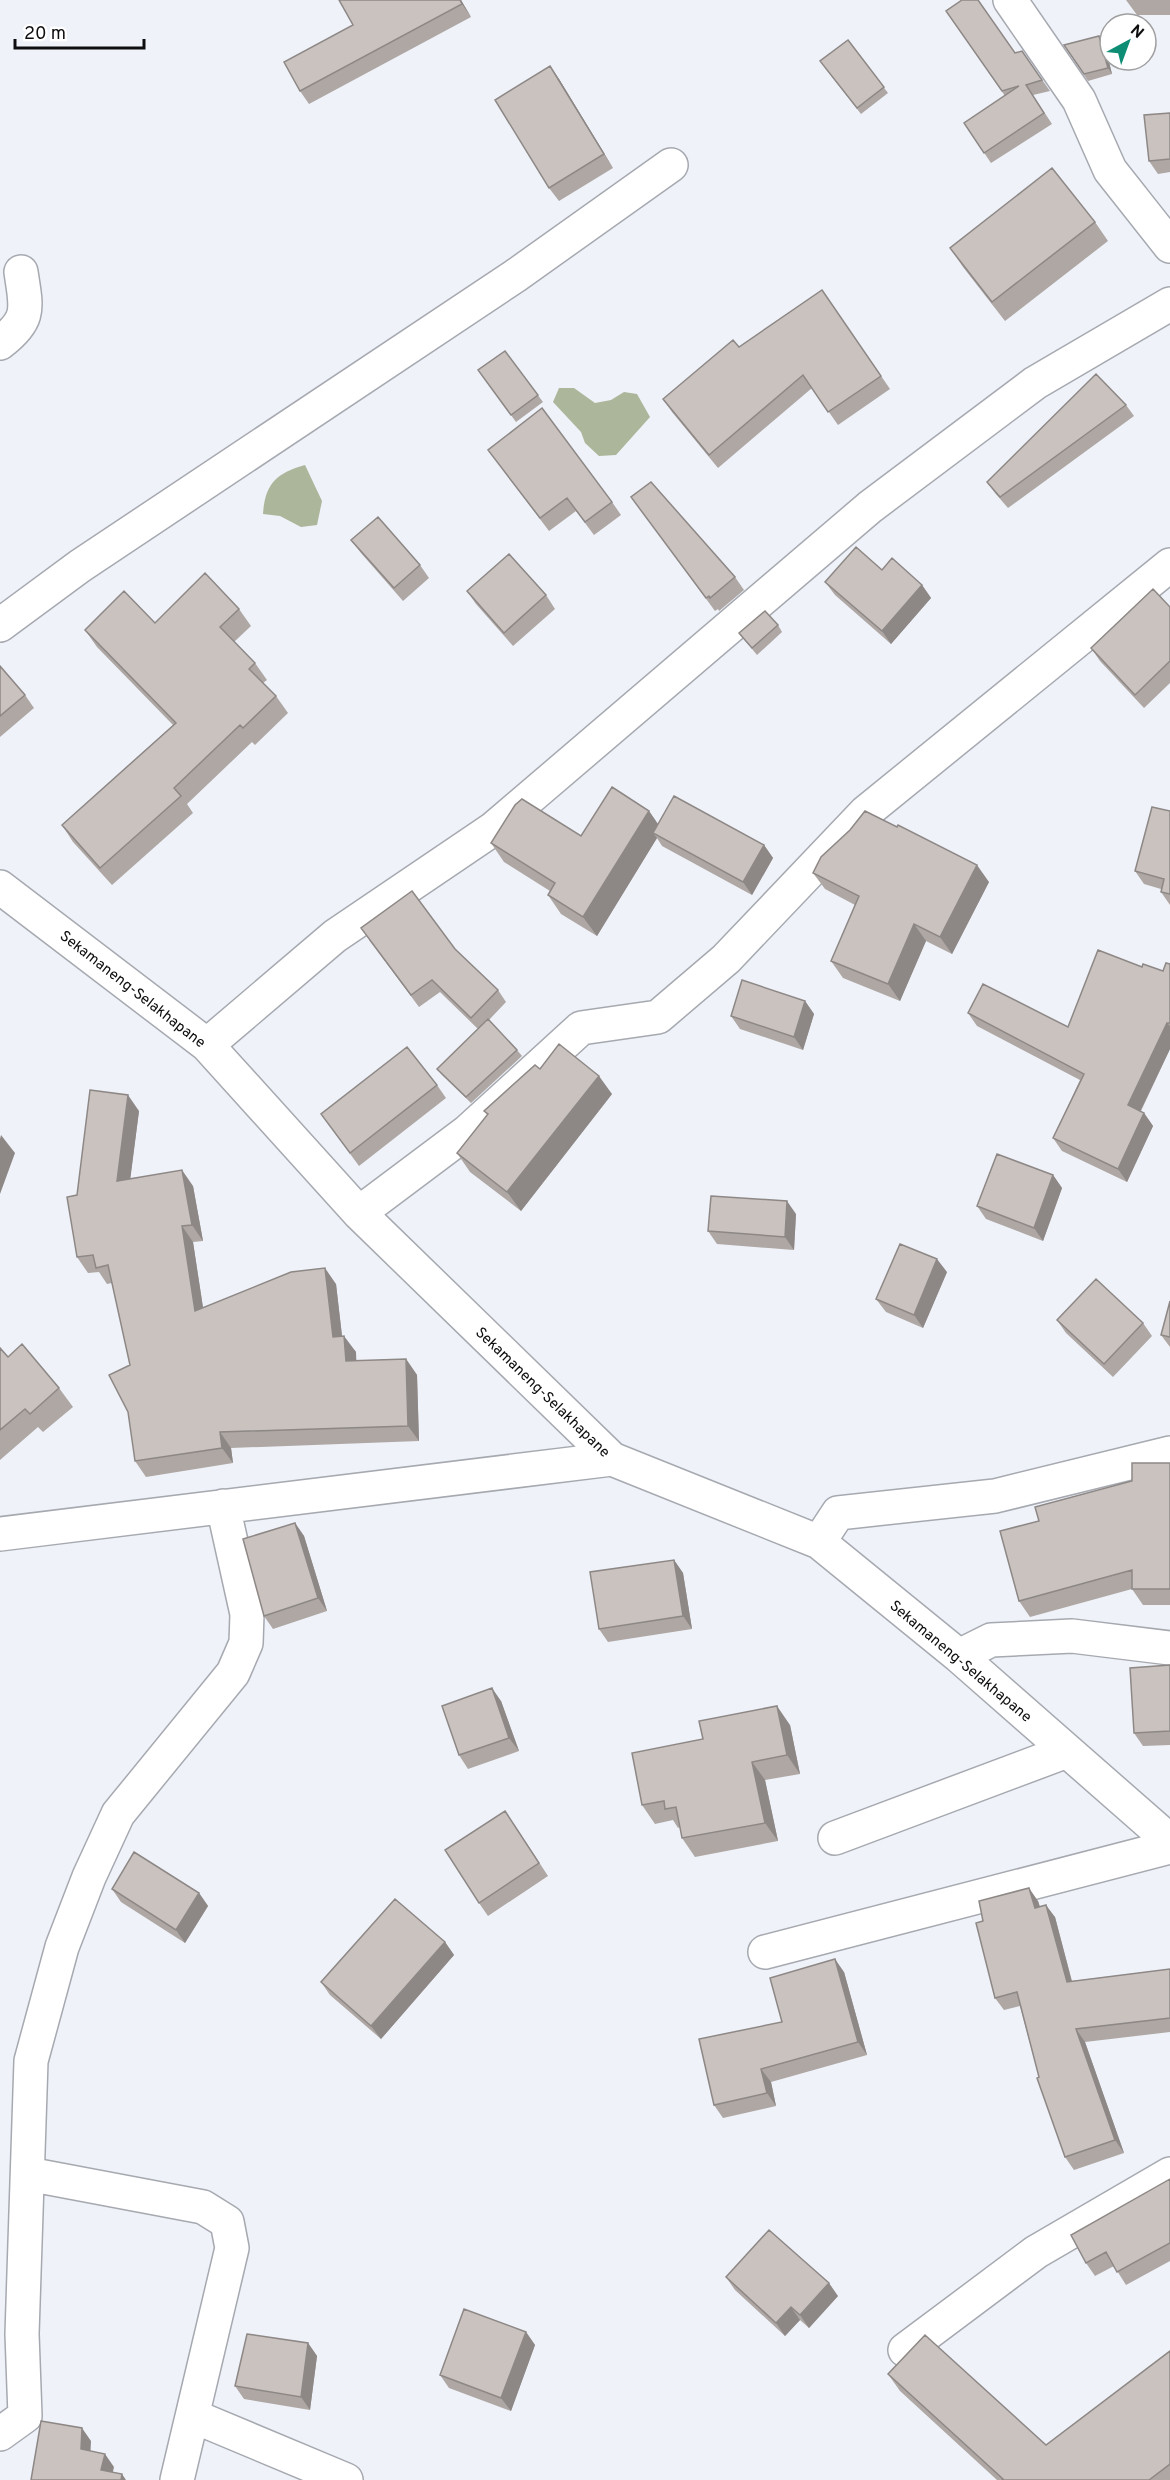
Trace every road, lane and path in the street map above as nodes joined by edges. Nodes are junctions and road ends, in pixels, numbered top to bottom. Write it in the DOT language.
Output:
graph roads {
  1 [pos="1010,0"];
  2 [pos="671,165"];
  3 [pos="1170,246"];
  4 [pos="21,272"];
  5 [pos="1170,304"];
  6 [pos="0,343"];
  7 [pos="1170,565"];
  8 [pos="0,625"];
  9 [pos="0,886"];
  10 [pos="207,1045"];
  11 [pos="359,1213"];
  12 [pos="1170,1453"];
  13 [pos="612,1459"];
  14 [pos="223,1506"];
  15 [pos="0,1534"];
  16 [pos="819,1542"];
  17 [pos="1170,1648"];
  18 [pos="958,1656"];
  19 [pos="1067,1751"];
  20 [pos="835,1838"];
  21 [pos="1170,1841"];
  22 [pos="1170,1847"];
  23 [pos="765,1952"];
  24 [pos="28,2174"];
  25 [pos="1170,2174"];
  26 [pos="904,2350"];
  27 [pos="193,2416"];
  28 [pos="0,2434"];
  29 [pos="177,2480"];
  30 [pos="346,2480"];
  1 -- 3 [label="street"];
  2 -- 8 [label="street"];
  4 -- 6 [label="street"];
  5 -- 10 [label="street"];
  7 -- 11 [label="street"];
  9 -- 10 [label="street, Sekamaneng-Selakhapane"];
  10 -- 11 [label="street, Sekamaneng-Selakhapane"];
  11 -- 13 [label="street, Sekamaneng-Selakhapane"];
  12 -- 16 [label="street"];
  13 -- 14 [label="street"];
  13 -- 16 [label="street, Sekamaneng-Selakhapane"];
  14 -- 15 [label="street"];
  14 -- 24 [label="street"];
  16 -- 18 [label="street, Sekamaneng-Selakhapane"];
  17 -- 18 [label="street"];
  18 -- 19 [label="street, Sekamaneng-Selakhapane"];
  19 -- 20 [label="street"];
  19 -- 21 [label="street, Sekamaneng-Selakhapane"];
  22 -- 23 [label="street"];
  24 -- 27 [label="street"];
  24 -- 28 [label="street"];
  25 -- 26 [label="street"];
  27 -- 29 [label="street"];
  27 -- 30 [label="street"];
}
